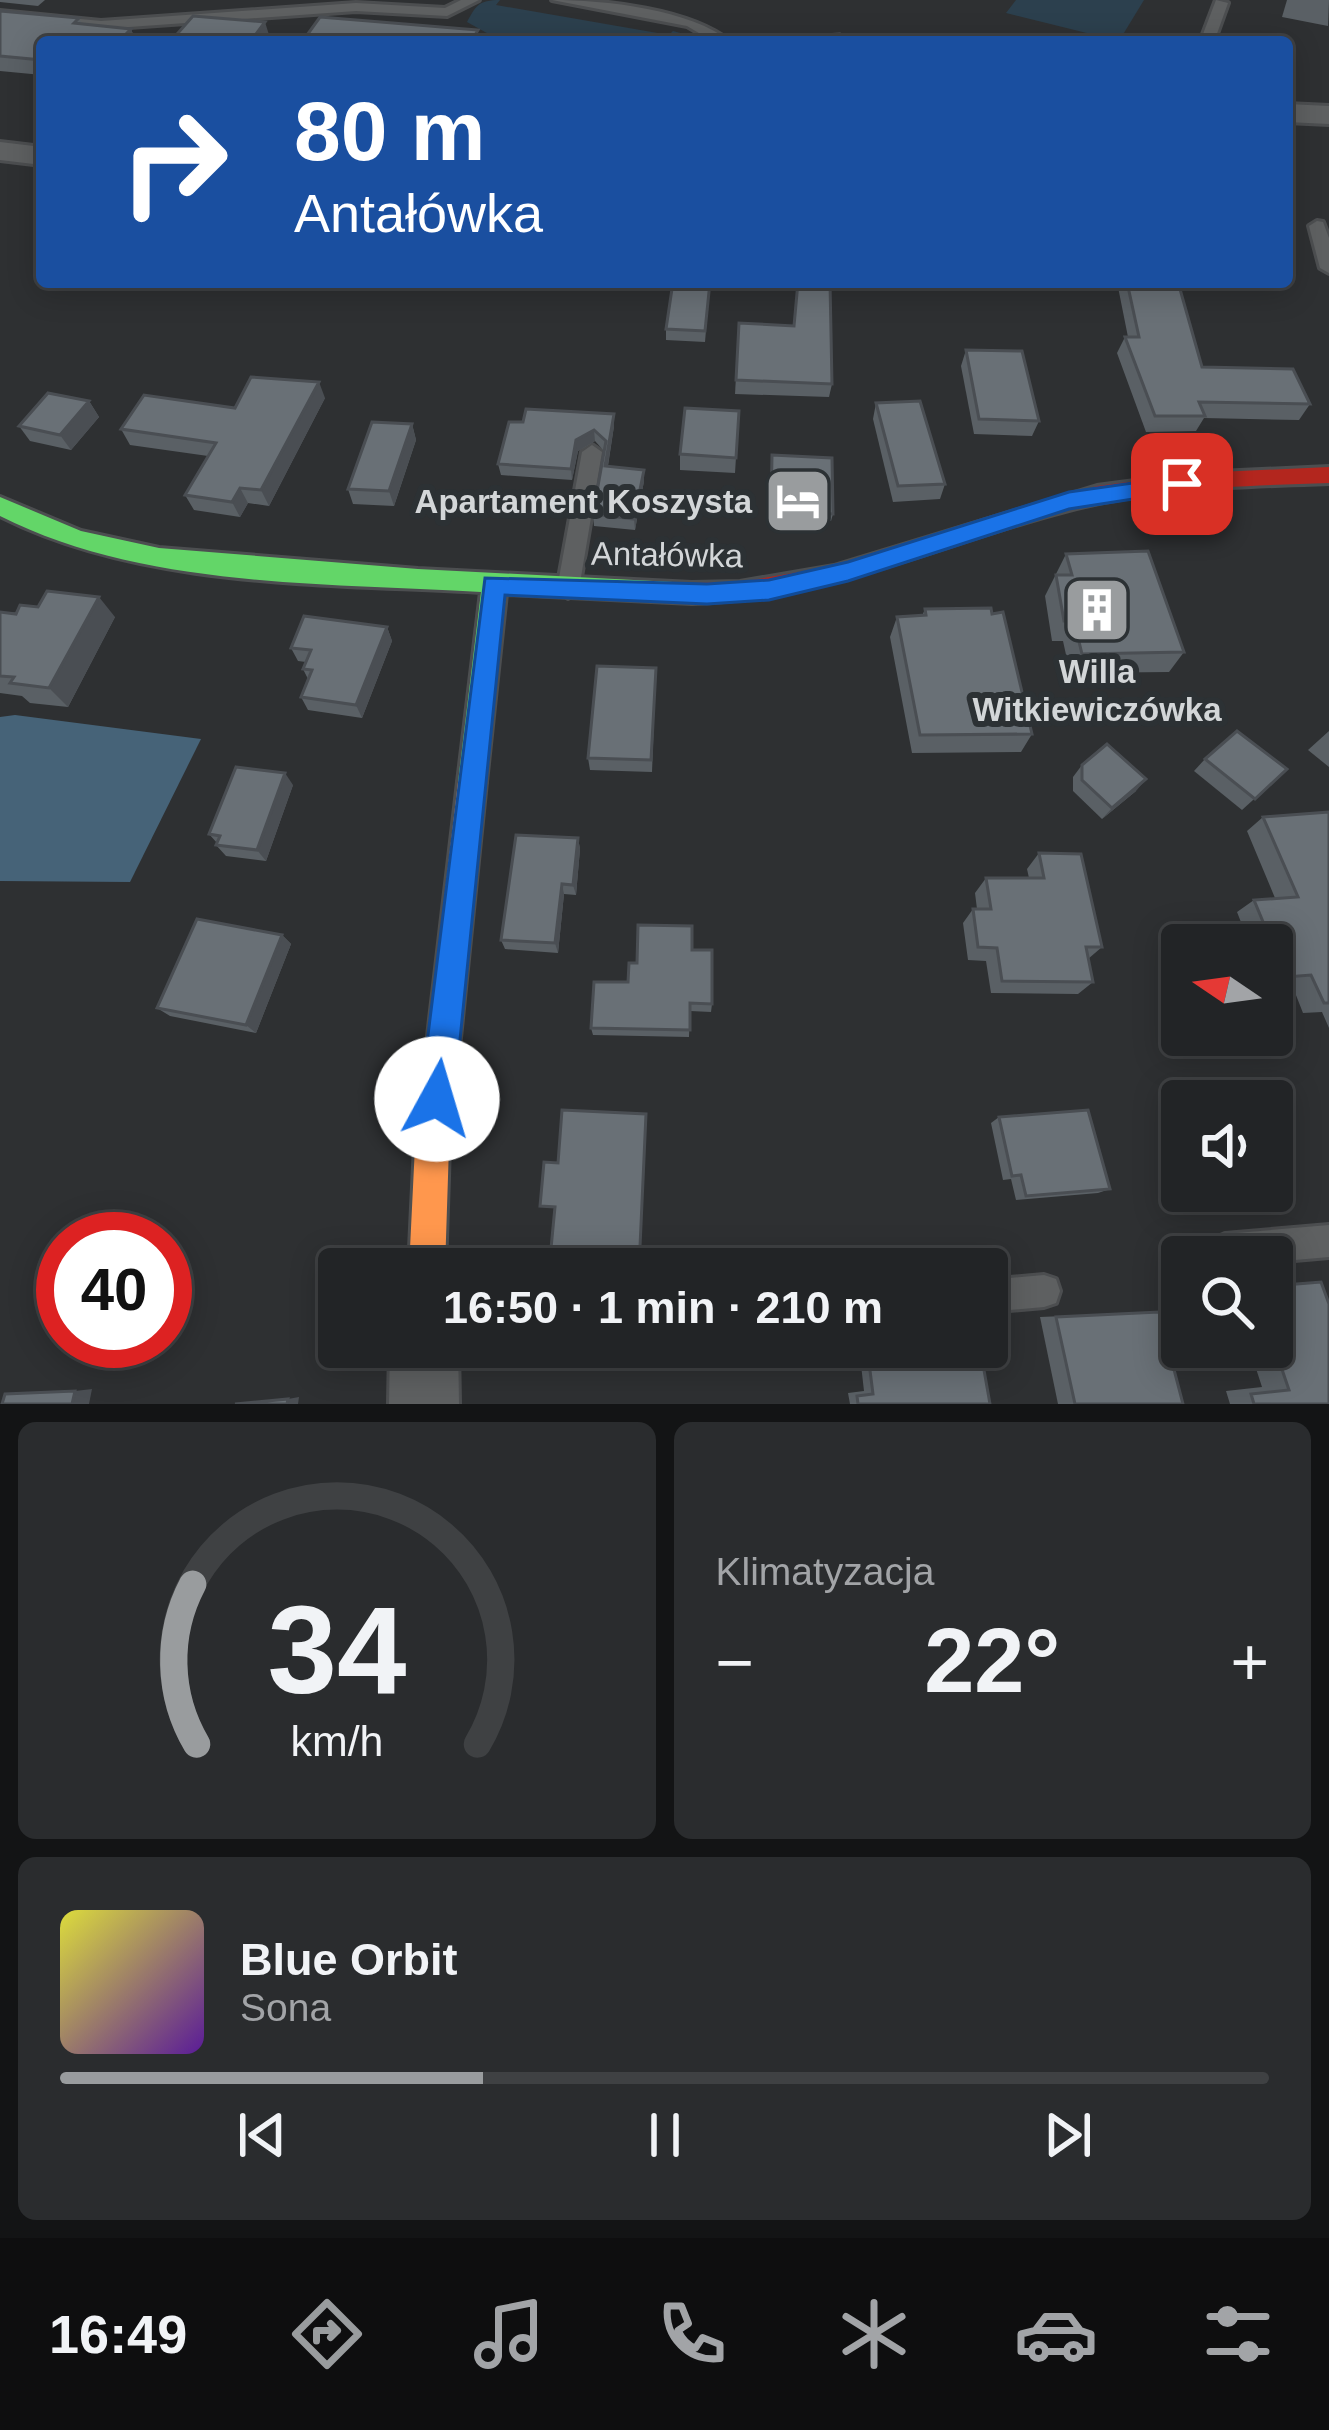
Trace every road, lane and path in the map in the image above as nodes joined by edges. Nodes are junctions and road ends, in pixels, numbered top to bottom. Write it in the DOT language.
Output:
graph roads {
  1 [pos="472,0"];
  2 [pos="559,0"];
  3 [pos="1221,2"];
  4 [pos="404,9"];
  5 [pos="290,14"];
  6 [pos="0,15"];
  7 [pos="222,18"];
  8 [pos="359,22"];
  9 [pos="112,25"];
  10 [pos="393,25"];
  11 [pos="427,28"];
  12 [pos="311,30"];
  13 [pos="245,33"];
  14 [pos="102,36"];
  15 [pos="714,36"];
  16 [pos="1209,36"];
  17 [pos="1293,112"];
  18 [pos="1329,115"];
  19 [pos="0,151"];
  20 [pos="36,155"];
  21 [pos="1317,226"];
  22 [pos="1329,268"];
  23 [pos="592,452"];
  24 [pos="1329,475"];
  25 [pos="0,506"];
  26 [pos="44,530"];
  27 [pos="0,535"];
  28 [pos="494,585"];
  29 [pos="568,589"];
  30 [pos="1329,1240"];
  31 [pos="1293,1243"];
  32 [pos="428,1248"];
  33 [pos="1044,1291"];
  34 [pos="1008,1294"];
  35 [pos="424,1368"];
  36 [pos="424,1404"];
  1 -- 4 [label="lane"];
  2 -- 15 [label="lane"];
  3 -- 16 [label="lane"];
  4 -- 5 [label="lane"];
  4 -- 10 [label="lane"];
  5 -- 7 [label="lane"];
  5 -- 12 [label="lane"];
  6 -- 9 [label="lane"];
  7 -- 9 [label="lane"];
  7 -- 13 [label="lane"];
  8 -- 10 [label="lane"];
  9 -- 14 [label="lane"];
  10 -- 11 [label="lane"];
  17 -- 18 [label="street"];
  19 -- 20 [label="street"];
  21 -- 22 [label="lane"];
  23 -- 29 [label="lane"];
  24 -- 29 [label="street, Antałówka"];
  25 -- 26 [label="street, Antałówka"];
  26 -- 27 [label="lane"];
  26 -- 28 [label="street, Antałówka"];
  28 -- 29 [label="street, Antałówka"];
  28 -- 32 [label="street"];
  30 -- 31 [label="lane"];
  33 -- 34 [label="lane"];
  35 -- 36 [label="street"];
}
